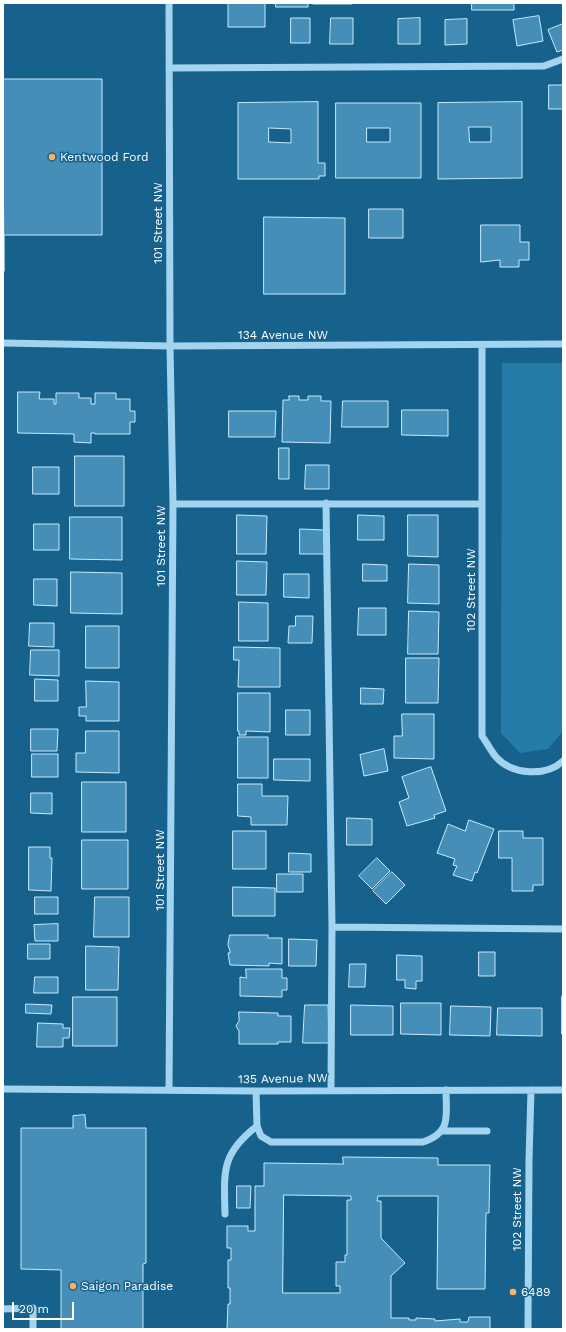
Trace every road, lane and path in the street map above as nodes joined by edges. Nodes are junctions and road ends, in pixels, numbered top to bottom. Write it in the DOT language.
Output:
graph roads {
  1 [pos="168,3"];
  2 [pos="563,59"];
  3 [pos="169,68"];
  4 [pos="3,342"];
  5 [pos="563,344"];
  6 [pos="482,345"];
  7 [pos="170,346"];
  8 [pos="326,503"];
  9 [pos="173,504"];
  10 [pos="482,504"];
  11 [pos="563,761"];
  12 [pos="332,927"];
  13 [pos="563,929"];
  14 [pos="3,1089"];
  15 [pos="170,1090"];
  16 [pos="331,1090"];
  17 [pos="446,1090"];
  18 [pos="531,1090"];
  19 [pos="563,1090"];
  20 [pos="256,1091"];
  21 [pos="257,1126"];
  22 [pos="442,1131"];
  23 [pos="487,1131"];
  24 [pos="225,1214"];
  25 [pos="3,1309"];
  26 [pos="33,1329"];
  27 [pos="528,1329"];
  1 -- 3 [label="street, 101 Street NW"];
  2 -- 3 [label="street"];
  3 -- 7 [label="street, 101 Street NW"];
  4 -- 7 [label="street, 134 Avenue NW"];
  5 -- 6 [label="street, 134 Avenue NW"];
  6 -- 7 [label="street, 134 Avenue NW"];
  6 -- 10 [label="street, 102 Street NW"];
  7 -- 9 [label="street, 101 Street NW"];
  8 -- 9 [label="street"];
  8 -- 10 [label="street"];
  8 -- 12 [label="street"];
  9 -- 15 [label="street, 101 Street NW"];
  10 -- 11 [label="street, 102 Street NW"];
  12 -- 13 [label="street"];
  12 -- 16 [label="street"];
  14 -- 15 [label="street, 135 Avenue NW"];
  15 -- 20 [label="street, 135 Avenue NW"];
  16 -- 17 [label="street, 135 Avenue NW"];
  16 -- 20 [label="street, 135 Avenue NW"];
  17 -- 18 [label="street, 135 Avenue NW"];
  17 -- 22 [label="street"];
  18 -- 19 [label="street, 135 Avenue NW"];
  18 -- 27 [label="street, 102 Street NW"];
  20 -- 21 [label="street"];
  21 -- 22 [label="street"];
  21 -- 24 [label="street"];
  22 -- 23 [label="street"];
  25 -- 26 [label="street"];
}
